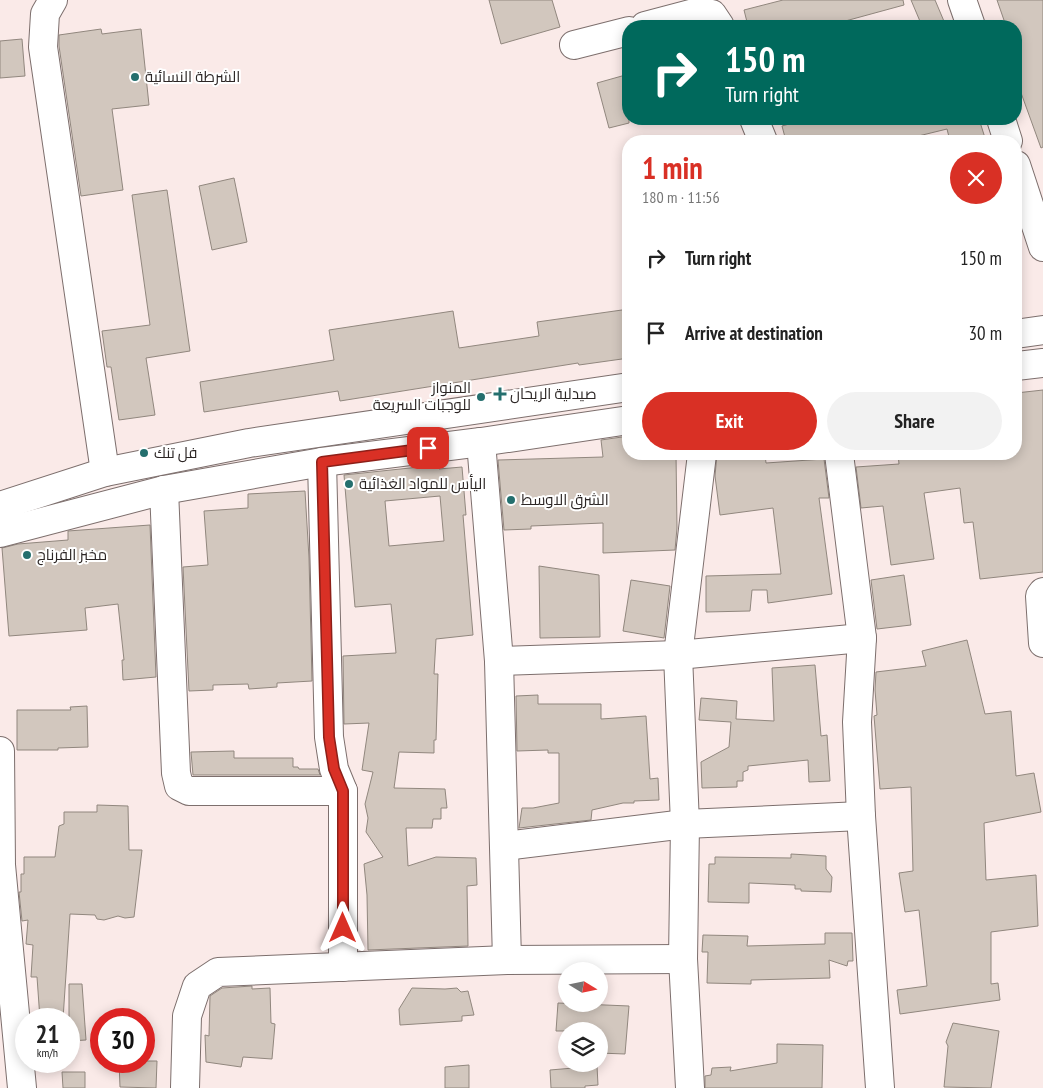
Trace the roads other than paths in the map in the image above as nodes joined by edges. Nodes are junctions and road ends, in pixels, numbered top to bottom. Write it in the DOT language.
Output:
graph roads {
  1 [pos="53,0"];
  2 [pos="962,0"];
  3 [pos="668,20"];
  4 [pos="716,20"];
  5 [pos="969,20"];
  6 [pos="622,33"];
  7 [pos="574,45"];
  8 [pos="1022,183"];
  9 [pos="1043,247"];
  10 [pos="1043,330"];
  11 [pos="1022,333"];
  12 [pos="1043,363"];
  13 [pos="1022,365"];
  14 [pos="622,387"];
  15 [pos="622,421"];
  16 [pos="481,442"];
  17 [pos="701,460"];
  18 [pos="840,460"];
  19 [pos="322,462"];
  20 [pos="105,472"];
  21 [pos="164,490"];
  22 [pos="0,506"];
  23 [pos="0,533"];
  24 [pos="1043,592"];
  25 [pos="862,638"];
  26 [pos="1043,643"];
  27 [pos="678,655"];
  28 [pos="499,661"];
  29 [pos="0,750"];
  30 [pos="343,791"];
  31 [pos="861,816"];
  32 [pos="685,824"];
  33 [pos="505,846"];
  34 [pos="1,865"];
  35 [pos="683,959"];
  36 [pos="507,960"];
  37 [pos="343,967"];
  38 [pos="22,1088"];
  39 [pos="185,1088"];
  40 [pos="690,1088"];
  41 [pos="880,1088"];
  1 -- 20 [label="street"];
  2 -- 5 [label="street"];
  3 -- 4 [label="street"];
  6 -- 7 [label="street"];
  8 -- 9 [label="street"];
  10 -- 11 [label="street"];
  12 -- 13 [label="street"];
  14 -- 20 [label="street"];
  15 -- 16 [label="street"];
  16 -- 19 [label="street"];
  16 -- 28 [label="street"];
  17 -- 27 [label="street"];
  18 -- 25 [label="street"];
  19 -- 21 [label="street"];
  19 -- 30 [label="street"];
  20 -- 22 [label="street"];
  21 -- 23 [label="street"];
  21 -- 30 [label="street"];
  24 -- 26 [label="street"];
  25 -- 27 [label="street"];
  25 -- 31 [label="street"];
  27 -- 28 [label="street"];
  27 -- 32 [label="street"];
  28 -- 33 [label="street"];
  29 -- 34 [label="street"];
  30 -- 37 [label="street"];
  31 -- 32 [label="street"];
  31 -- 41 [label="street"];
  32 -- 33 [label="street"];
  32 -- 35 [label="street"];
  33 -- 36 [label="street"];
  34 -- 38 [label="street"];
  35 -- 36 [label="street"];
  35 -- 40 [label="street"];
  36 -- 37 [label="street"];
  37 -- 39 [label="street"];
}
